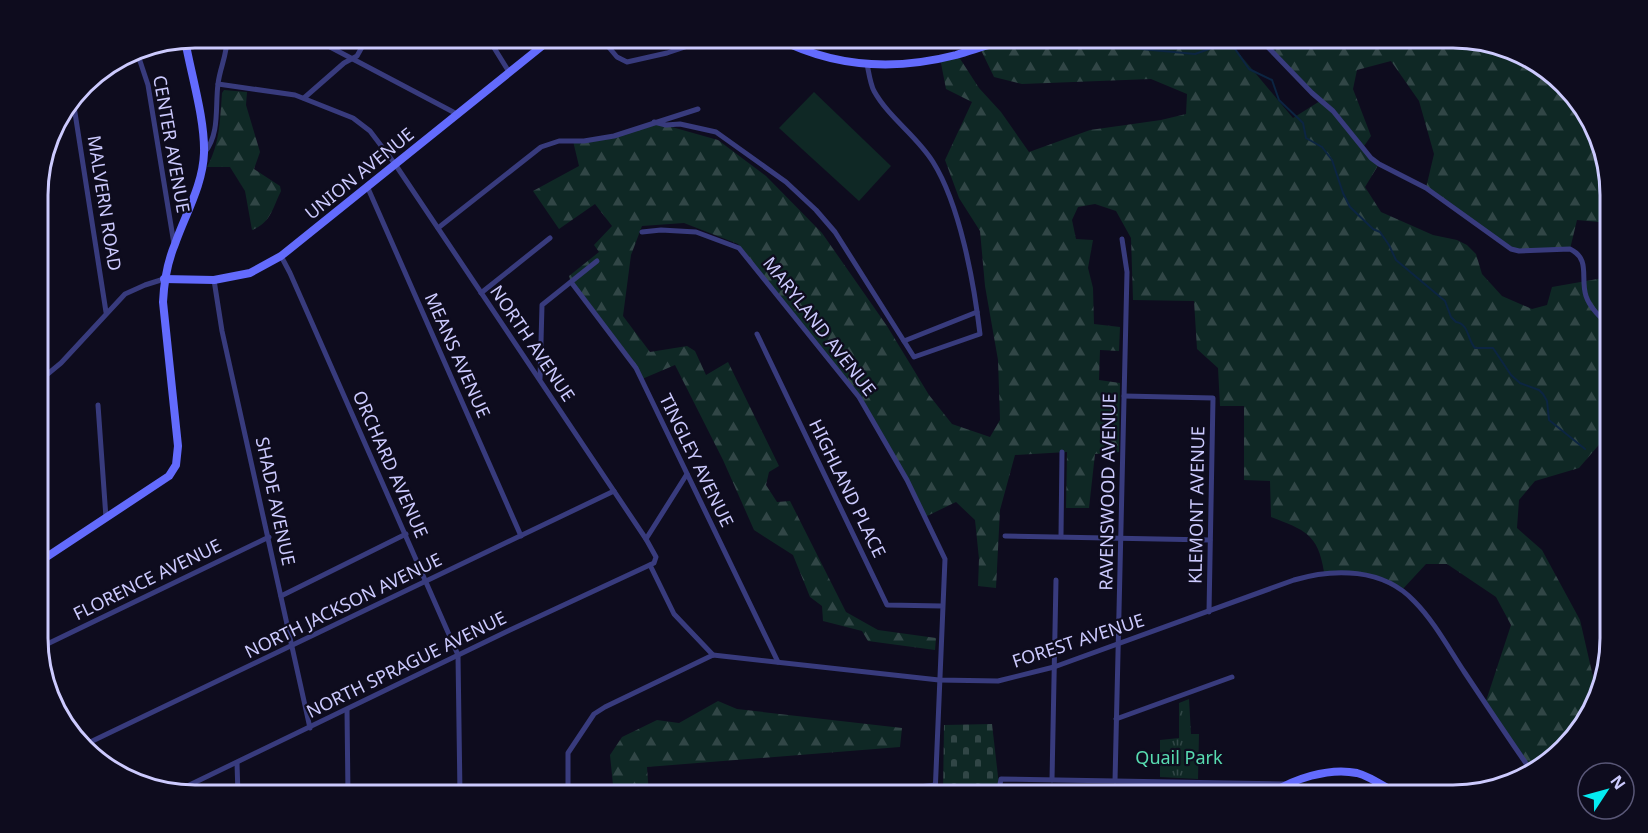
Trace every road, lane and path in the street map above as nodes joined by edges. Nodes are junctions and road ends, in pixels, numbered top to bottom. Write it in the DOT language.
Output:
graph roads {
  1 [pos="187,48"];
  2 [pos="226,48"];
  3 [pos="334,48"];
  4 [pos="361,48"];
  5 [pos="494,48"];
  6 [pos="539,48"];
  7 [pos="609,48"];
  8 [pos="683,48"];
  9 [pos="799,48"];
  10 [pos="979,48"];
  11 [pos="1269,48"];
  12 [pos="354,58"];
  13 [pos="139,59"];
  14 [pos="867,64"];
  15 [pos="509,72"];
  16 [pos="218,84"];
  17 [pos="304,98"];
  18 [pos="698,109"];
  19 [pos="76,110"];
  20 [pos="457,114"];
  21 [pos="654,122"];
  22 [pos="204,153"];
  23 [pos="394,164"];
  24 [pos="367,186"];
  25 [pos="438,228"];
  26 [pos="642,232"];
  27 [pos="550,238"];
  28 [pos="1122,239"];
  29 [pos="174,244"];
  30 [pos="281,256"];
  31 [pos="597,261"];
  32 [pos="164,279"];
  33 [pos="214,280"];
  34 [pos="571,282"];
  35 [pos="481,293"];
  36 [pos="106,312"];
  37 [pos="977,312"];
  38 [pos="1600,316"];
  39 [pos="757,334"];
  40 [pos="904,341"];
  41 [pos="48,374"];
  42 [pos="540,381"];
  43 [pos="1124,396"];
  44 [pos="98,405"];
  45 [pos="1062,452"];
  46 [pos="687,474"];
  47 [pos="614,491"];
  48 [pos="106,518"];
  49 [pos="406,534"];
  50 [pos="521,536"];
  51 [pos="1005,536"];
  52 [pos="1061,536"];
  53 [pos="268,537"];
  54 [pos="1121,538"];
  55 [pos="646,539"];
  56 [pos="1210,540"];
  57 [pos="48,556"];
  58 [pos="650,565"];
  59 [pos="1056,580"];
  60 [pos="427,581"];
  61 [pos="281,596"];
  62 [pos="942,606"];
  63 [pos="1209,612"];
  64 [pos="48,643"];
  65 [pos="1118,644"];
  66 [pos="293,646"];
  67 [pos="458,655"];
  68 [pos="713,655"];
  69 [pos="778,662"];
  70 [pos="1054,667"];
  71 [pos="1232,677"];
  72 [pos="939,680"];
  73 [pos="347,710"];
  74 [pos="1116,719"];
  75 [pos="310,728"];
  76 [pos="91,741"];
  77 [pos="237,763"];
  78 [pos="1527,764"];
  79 [pos="1052,780"];
  80 [pos="1115,782"];
  81 [pos="1197,784"];
  82 [pos="1290,784"];
  83 [pos="190,785"];
  84 [pos="238,785"];
  85 [pos="348,785"];
  86 [pos="460,785"];
  87 [pos="568,785"];
  88 [pos="936,785"];
  89 [pos="1000,785"];
  90 [pos="1382,785"];
  1 -- 22 [label="street"];
  2 -- 16 [label="street"];
  3 -- 12 [label="street"];
  4 -- 12 [label="street"];
  5 -- 15 [label="street"];
  6 -- 15 [label="street, UNION AVENUE"];
  7 -- 8 [label="street"];
  9 -- 14 [label="street"];
  10 -- 14 [label="street"];
  11 -- 38 [label="street"];
  12 -- 17 [label="street"];
  12 -- 20 [label="street"];
  13 -- 29 [label="street, CENTER AVENUE"];
  14 -- 37 [label="street"];
  15 -- 20 [label="street, UNION AVENUE"];
  16 -- 17 [label="street, NORTH AVENUE"];
  16 -- 22 [label="street"];
  17 -- 23 [label="street, NORTH AVENUE"];
  18 -- 21 [label="street"];
  19 -- 36 [label="street, MALVERN ROAD"];
  20 -- 23 [label="street, UNION AVENUE"];
  21 -- 25 [label="street"];
  21 -- 40 [label="street"];
  22 -- 29 [label="street"];
  23 -- 24 [label="street, UNION AVENUE"];
  23 -- 25 [label="street, NORTH AVENUE"];
  24 -- 30 [label="street, UNION AVENUE"];
  24 -- 50 [label="street, MEANS AVENUE"];
  25 -- 35 [label="street, NORTH AVENUE"];
  26 -- 62 [label="street, MARYLAND AVENUE"];
  27 -- 35 [label="street"];
  28 -- 43 [label="street, RAVENSWOOD AVENUE"];
  29 -- 32 [label="street"];
  30 -- 33 [label="street, UNION AVENUE"];
  30 -- 49 [label="street, ORCHARD AVENUE"];
  31 -- 34 [label="street"];
  32 -- 33 [label="street, UNION AVENUE"];
  32 -- 36 [label="street"];
  32 -- 48 [label="street"];
  33 -- 53 [label="street, SHADE AVENUE"];
  34 -- 42 [label="street"];
  34 -- 46 [label="street, TINGLEY AVENUE"];
  35 -- 42 [label="street, NORTH AVENUE"];
  36 -- 41 [label="street"];
  37 -- 40 [label="street"];
  37 -- 40 [label="street"];
  39 -- 62 [label="street, HIGHLAND PLACE"];
  42 -- 47 [label="street, NORTH AVENUE"];
  43 -- 54 [label="street, RAVENSWOOD AVENUE"];
  43 -- 56 [label="street, KLEMONT AVENUE"];
  44 -- 48 [label="street"];
  45 -- 52 [label="street"];
  46 -- 55 [label="street"];
  46 -- 69 [label="street, TINGLEY AVENUE"];
  47 -- 50 [label="street, NORTH JACKSON AVENUE"];
  47 -- 55 [label="street, NORTH AVENUE"];
  48 -- 57 [label="street"];
  49 -- 60 [label="street, ORCHARD AVENUE"];
  49 -- 61 [label="street"];
  50 -- 60 [label="street, NORTH JACKSON AVENUE"];
  51 -- 52 [label="street"];
  52 -- 54 [label="street"];
  53 -- 61 [label="street, SHADE AVENUE"];
  53 -- 64 [label="street, FLORENCE AVENUE"];
  54 -- 56 [label="street"];
  54 -- 65 [label="street, RAVENSWOOD AVENUE"];
  55 -- 58 [label="street"];
  56 -- 63 [label="street, KLEMONT AVENUE"];
  58 -- 67 [label="street, NORTH SPRAGUE AVENUE"];
  58 -- 68 [label="street"];
  59 -- 70 [label="street"];
  60 -- 66 [label="street, NORTH JACKSON AVENUE"];
  60 -- 67 [label="street, ORCHARD AVENUE"];
  61 -- 66 [label="street, SHADE AVENUE"];
  62 -- 72 [label="street, MARYLAND AVENUE"];
  63 -- 65 [label="street, FOREST AVENUE"];
  63 -- 78 [label="street, FOREST AVENUE"];
  65 -- 70 [label="street, FOREST AVENUE"];
  65 -- 74 [label="street, RAVENSWOOD AVENUE"];
  66 -- 75 [label="street, SHADE AVENUE"];
  66 -- 76 [label="street, NORTH JACKSON AVENUE"];
  67 -- 73 [label="street, NORTH SPRAGUE AVENUE"];
  67 -- 86 [label="street, ORCHARD AVENUE"];
  68 -- 69 [label="street, FOREST AVENUE"];
  68 -- 87 [label="street"];
  69 -- 72 [label="street, FOREST AVENUE"];
  70 -- 72 [label="street, FOREST AVENUE"];
  70 -- 79 [label="street"];
  71 -- 74 [label="street"];
  72 -- 88 [label="street, MARYLAND AVENUE"];
  73 -- 75 [label="street, NORTH SPRAGUE AVENUE"];
  73 -- 85 [label="street"];
  74 -- 80 [label="street, RAVENSWOOD AVENUE"];
  75 -- 77 [label="street, NORTH SPRAGUE AVENUE"];
  77 -- 83 [label="street, NORTH SPRAGUE AVENUE"];
  77 -- 84 [label="street"];
  79 -- 80 [label="street"];
  79 -- 89 [label="street"];
  80 -- 81 [label="street"];
  81 -- 82 [label="street"];
  82 -- 90 [label="street"];
}
